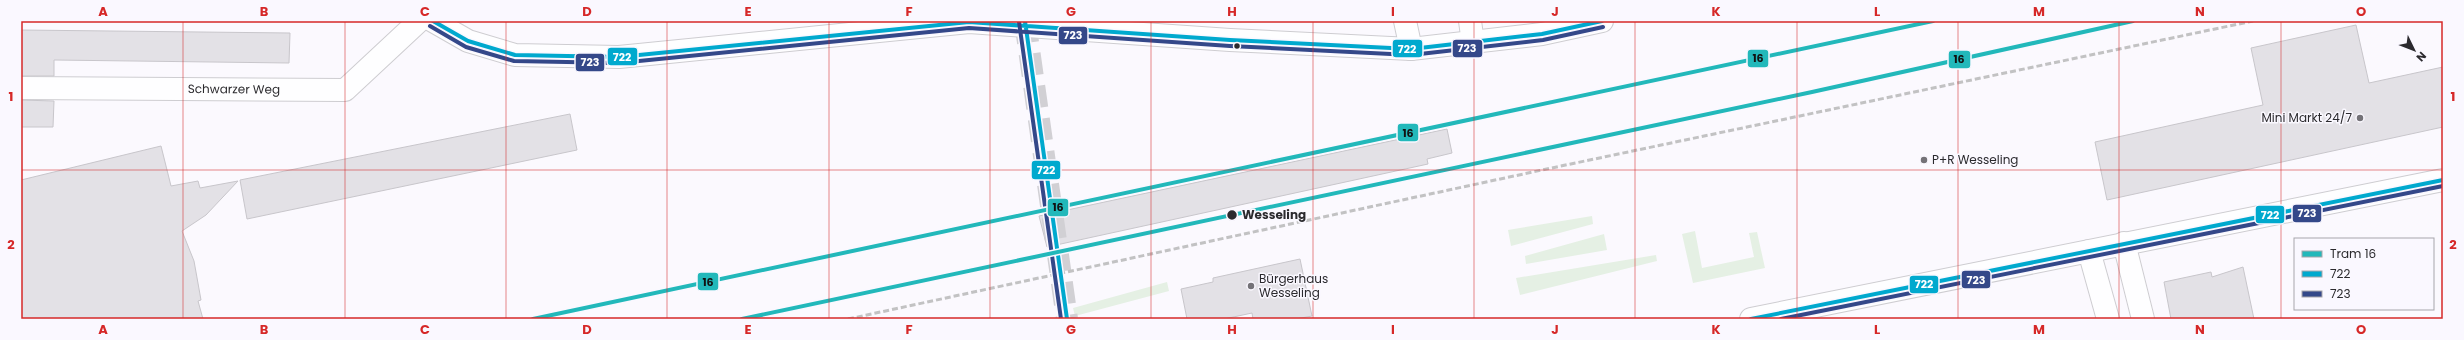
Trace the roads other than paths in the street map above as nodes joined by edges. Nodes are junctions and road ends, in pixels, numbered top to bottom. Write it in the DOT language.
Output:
graph roads {
  1 [pos="419,21"];
  2 [pos="433,21"];
  3 [pos="1405,21"];
  4 [pos="1470,21"];
  5 [pos="1602,21"];
  6 [pos="1082,26"];
  7 [pos="1473,43"];
  8 [pos="1411,49"];
  9 [pos="21,88"];
  10 [pos="2443,180"];
  11 [pos="2124,243"];
  12 [pos="2090,251"];
  13 [pos="1751,319"];
  14 [pos="2108,319"];
  15 [pos="2143,319"];
  1 -- 9 [label="street, Schwarzer Weg"];
  2 -- 6 [label="street"];
  3 -- 8 [label="street"];
  4 -- 7 [label="street"];
  5 -- 7 [label="street"];
  6 -- 8 [label="street"];
  7 -- 8 [label="street"];
  10 -- 11 [label="street"];
  11 -- 12 [label="street"];
  11 -- 15 [label="street"];
  12 -- 13 [label="street"];
  12 -- 14 [label="street"];
}
